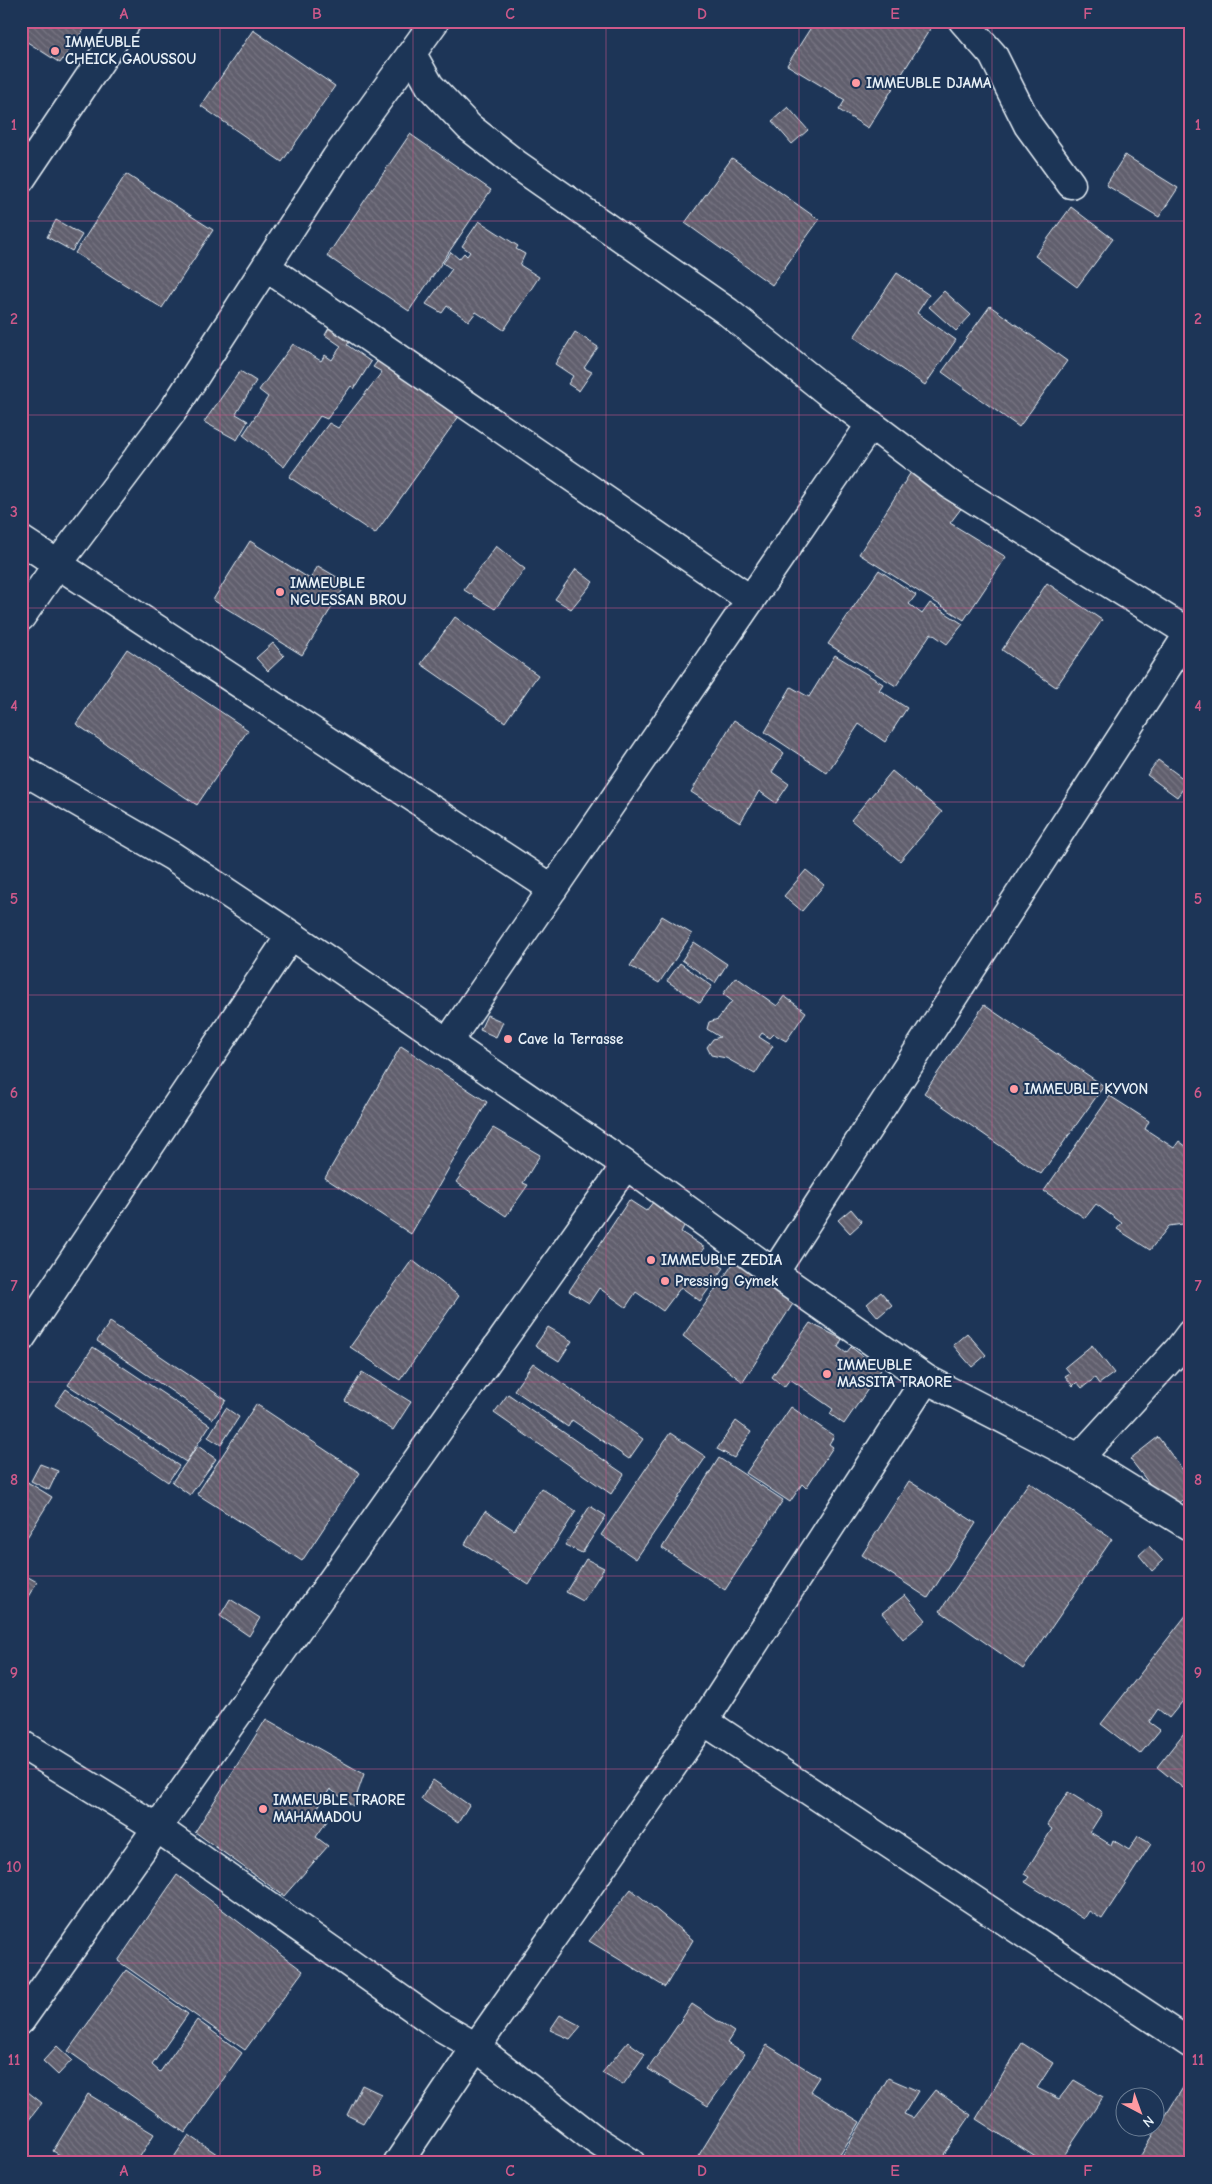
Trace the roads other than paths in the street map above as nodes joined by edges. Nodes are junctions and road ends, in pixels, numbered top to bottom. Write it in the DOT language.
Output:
graph roads {
  1 [pos="127,21"];
  2 [pos="434,21"];
  3 [pos="963,21"];
  4 [pos="412,54"];
  5 [pos="21,179"];
  6 [pos="1070,184"];
  7 [pos="266,267"];
  8 [pos="872,424"];
  9 [pos="21,540"];
  10 [pos="56,565"];
  11 [pos="751,600"];
  12 [pos="21,617"];
  13 [pos="1190,633"];
  14 [pos="21,769"];
  15 [pos="553,889"];
  16 [pos="291,935"];
  17 [pos="448,1042"];
  18 [pos="626,1165"];
  19 [pos="774,1273"];
  20 [pos="1191,1334"];
  21 [pos="21,1338"];
  22 [pos="926,1379"];
  23 [pos="1079,1458"];
  24 [pos="1191,1527"];
  25 [pos="704,1721"];
  26 [pos="21,1744"];
  27 [pos="156,1827"];
  28 [pos="21,2020"];
  29 [pos="1191,2044"];
  30 [pos="476,2047"];
  31 [pos="398,2163"];
  32 [pos="632,2163"];
  1 -- 5 [label="street"];
  2 -- 4 [label="street"];
  3 -- 6 [label="street"];
  4 -- 7 [label="street"];
  4 -- 8 [label="street"];
  7 -- 10 [label="street"];
  7 -- 11 [label="street"];
  8 -- 11 [label="street"];
  8 -- 13 [label="street"];
  9 -- 10 [label="street"];
  10 -- 12 [label="street"];
  10 -- 15 [label="street"];
  11 -- 15 [label="street"];
  13 -- 19 [label="street"];
  14 -- 16 [label="street"];
  15 -- 17 [label="street"];
  16 -- 17 [label="street"];
  16 -- 21 [label="street"];
  17 -- 18 [label="street"];
  18 -- 19 [label="street"];
  18 -- 27 [label="street"];
  19 -- 22 [label="street"];
  20 -- 23 [label="street"];
  22 -- 23 [label="street"];
  22 -- 25 [label="street"];
  23 -- 24 [label="street"];
  25 -- 29 [label="street"];
  25 -- 30 [label="street"];
  26 -- 27 [label="street"];
  27 -- 28 [label="street"];
  27 -- 30 [label="street"];
  30 -- 31 [label="street"];
  30 -- 32 [label="street"];
}
